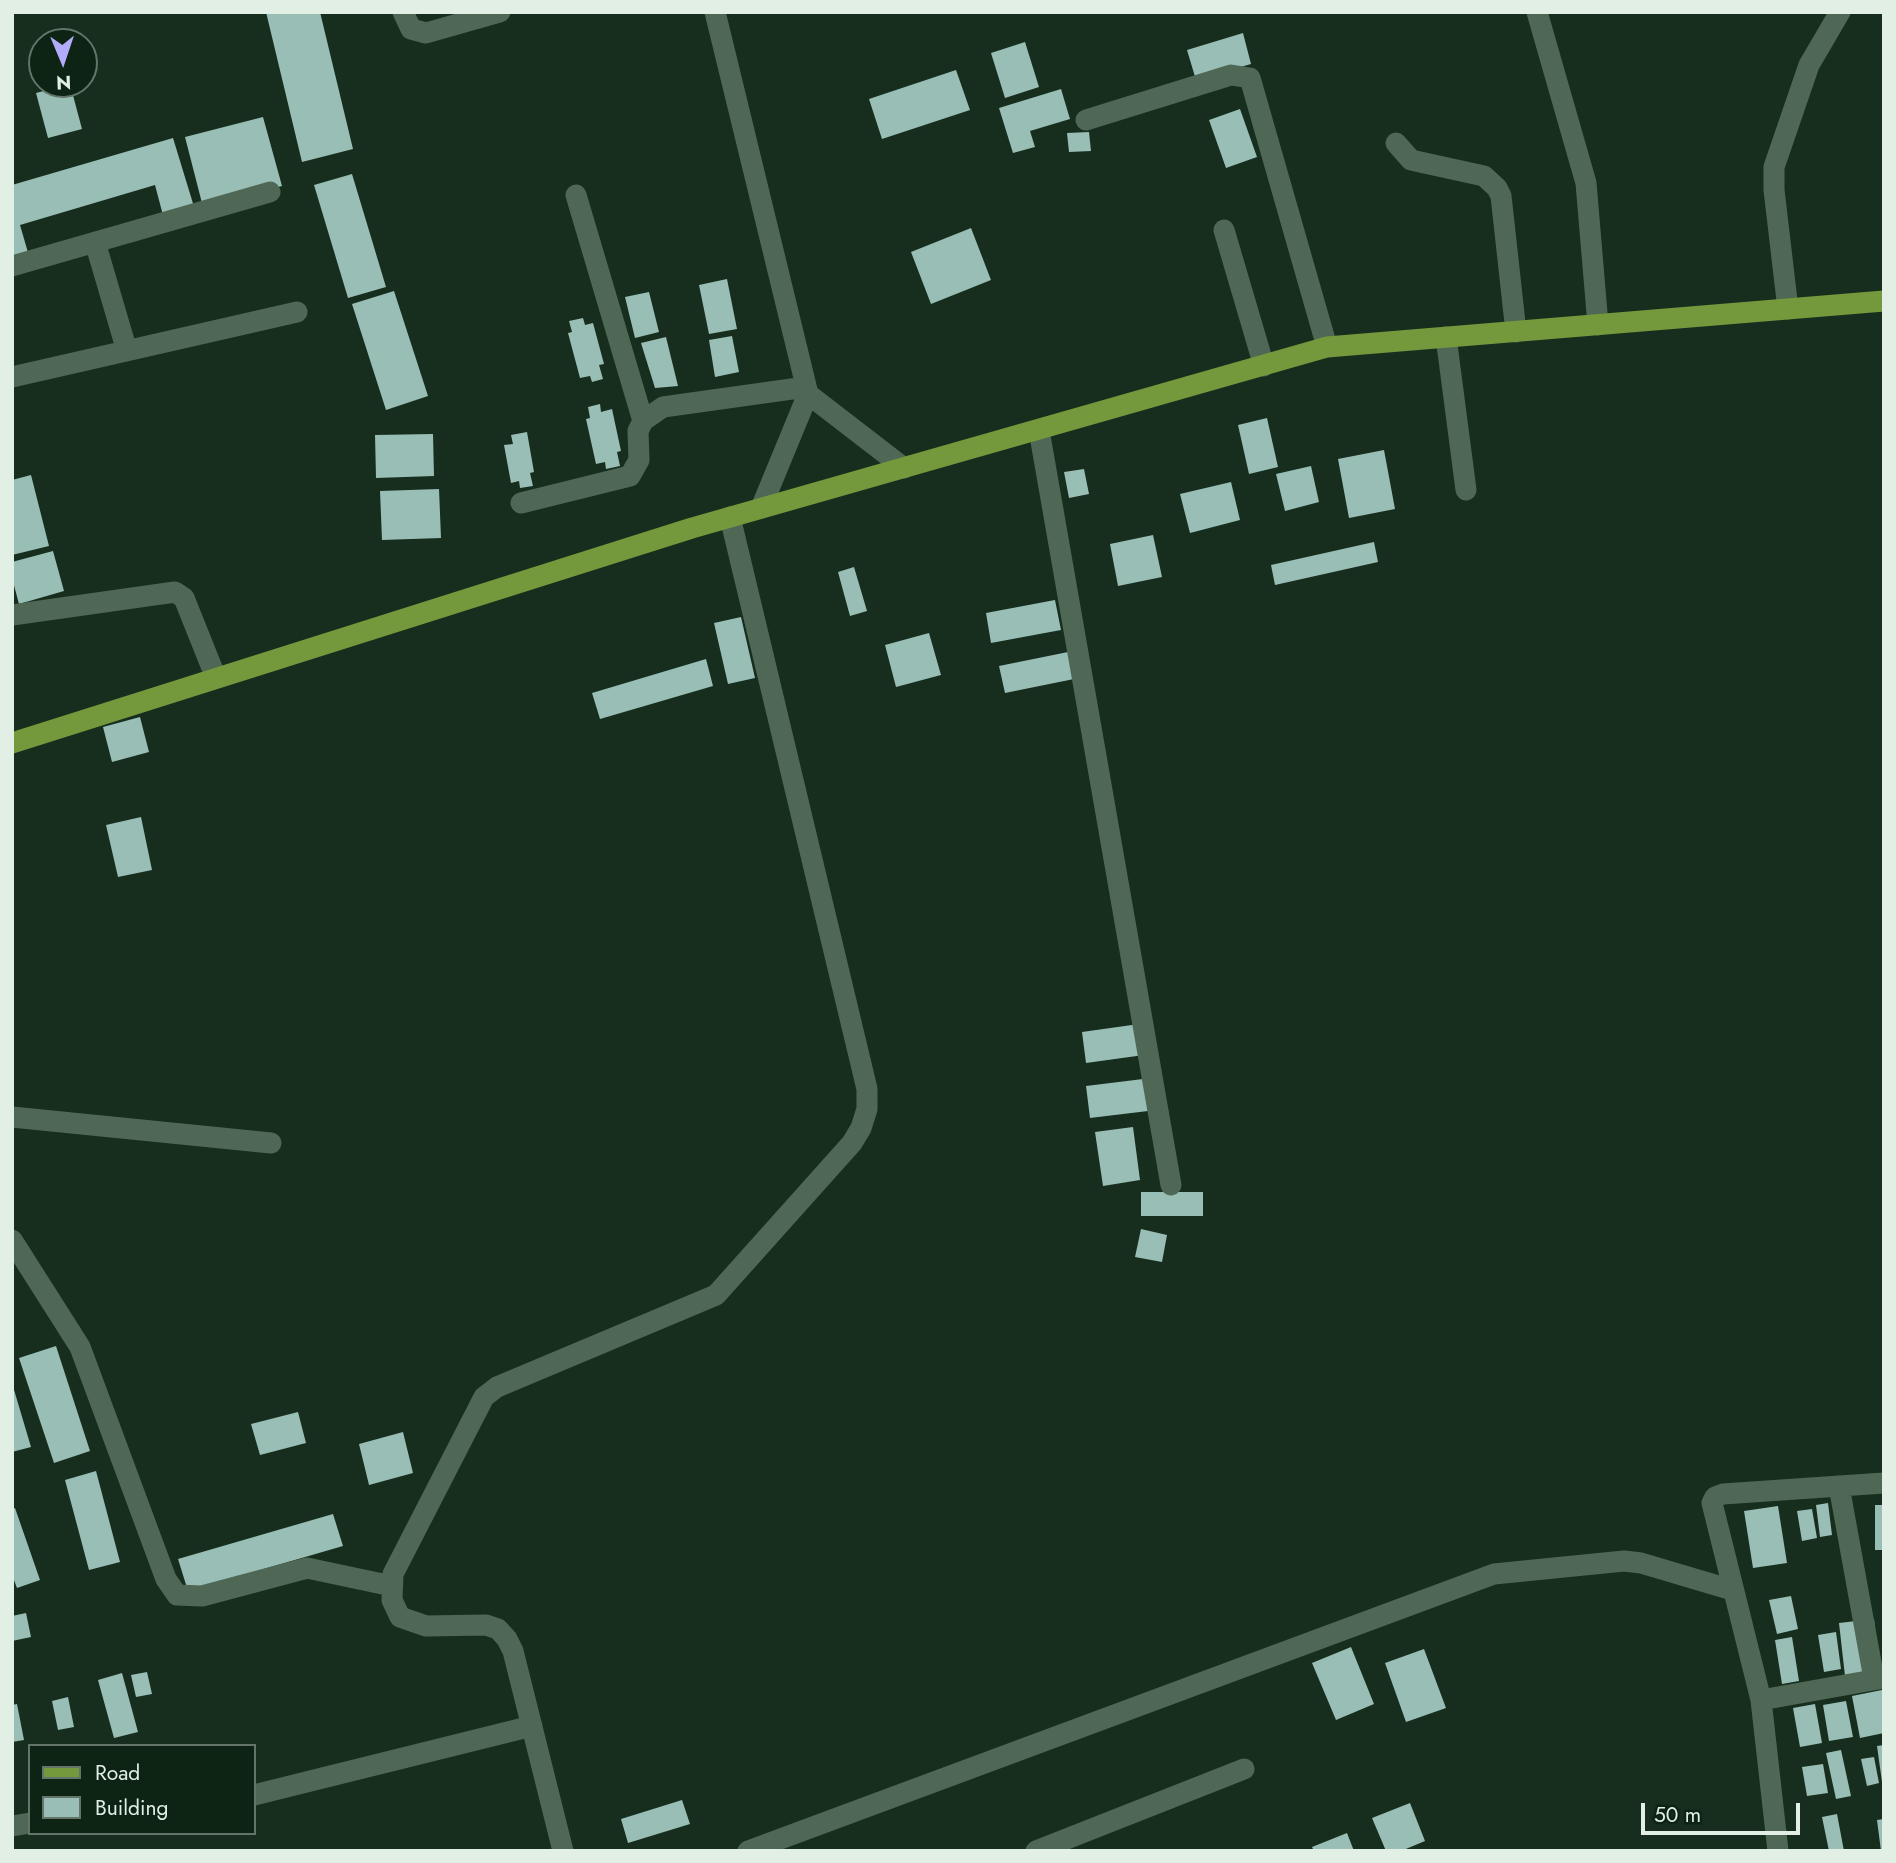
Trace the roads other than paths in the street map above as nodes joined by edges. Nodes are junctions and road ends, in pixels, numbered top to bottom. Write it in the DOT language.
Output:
graph roads {
  1 [pos="403,12"];
  2 [pos="500,12"];
  3 [pos="715,12"];
  4 [pos="1537,12"];
  5 [pos="1840,12"];
  6 [pos="1086,120"];
  7 [pos="1396,144"];
  8 [pos="270,192"];
  9 [pos="576,195"];
  10 [pos="1224,230"];
  11 [pos="95,242"];
  12 [pos="12,266"];
  13 [pos="1884,301"];
  14 [pos="1788,309"];
  15 [pos="297,312"];
  16 [pos="1598,325"];
  17 [pos="1516,332"];
  18 [pos="1446,337"];
  19 [pos="1327,347"];
  20 [pos="127,351"];
  21 [pos="1264,366"];
  22 [pos="12,377"];
  23 [pos="807,390"];
  24 [pos="643,421"];
  25 [pos="1039,429"];
  26 [pos="904,468"];
  27 [pos="1466,490"];
  28 [pos="521,503"];
  29 [pos="761,508"];
  30 [pos="730,517"];
  31 [pos="12,615"];
  32 [pos="216,678"];
  33 [pos="12,743"];
  34 [pos="12,1117"];
  35 [pos="271,1143"];
  36 [pos="1171,1185"];
  37 [pos="12,1240"];
  38 [pos="1884,1483"];
  39 [pos="1839,1486"];
  40 [pos="392,1586"];
  41 [pos="1732,1590"];
  42 [pos="1879,1679"];
  43 [pos="1761,1700"];
  44 [pos="532,1726"];
  45 [pos="1244,1769"];
  46 [pos="256,1795"];
  47 [pos="758,1849"];
  48 [pos="563,1851"];
  49 [pos="1036,1851"];
  50 [pos="1778,1851"];
  1 -- 2 [label="street"];
  3 -- 23 [label="street"];
  4 -- 16 [label="street"];
  5 -- 14 [label="street"];
  6 -- 19 [label="street"];
  7 -- 17 [label="street"];
  8 -- 11 [label="street"];
  9 -- 24 [label="street"];
  10 -- 21 [label="street"];
  11 -- 12 [label="street"];
  11 -- 20 [label="street"];
  13 -- 14 [label="main road"];
  14 -- 16 [label="main road"];
  15 -- 20 [label="street"];
  16 -- 17 [label="main road"];
  17 -- 18 [label="main road"];
  18 -- 19 [label="main road"];
  18 -- 27 [label="street"];
  19 -- 21 [label="main road"];
  20 -- 22 [label="street"];
  21 -- 25 [label="main road"];
  23 -- 24 [label="street"];
  23 -- 26 [label="street"];
  23 -- 29 [label="street"];
  24 -- 28 [label="street"];
  25 -- 26 [label="main road"];
  25 -- 36 [label="street"];
  26 -- 29 [label="main road"];
  29 -- 30 [label="main road"];
  30 -- 32 [label="main road"];
  30 -- 40 [label="street"];
  31 -- 32 [label="street"];
  32 -- 33 [label="main road"];
  34 -- 35 [label="street"];
  37 -- 40 [label="street"];
  38 -- 39 [label="street"];
  39 -- 41 [label="street"];
  39 -- 42 [label="street"];
  40 -- 44 [label="street"];
  41 -- 43 [label="street"];
  41 -- 47 [label="street"];
  42 -- 43 [label="street"];
  43 -- 50 [label="street"];
  44 -- 46 [label="street"];
  44 -- 48 [label="street"];
  45 -- 49 [label="street"];
}
